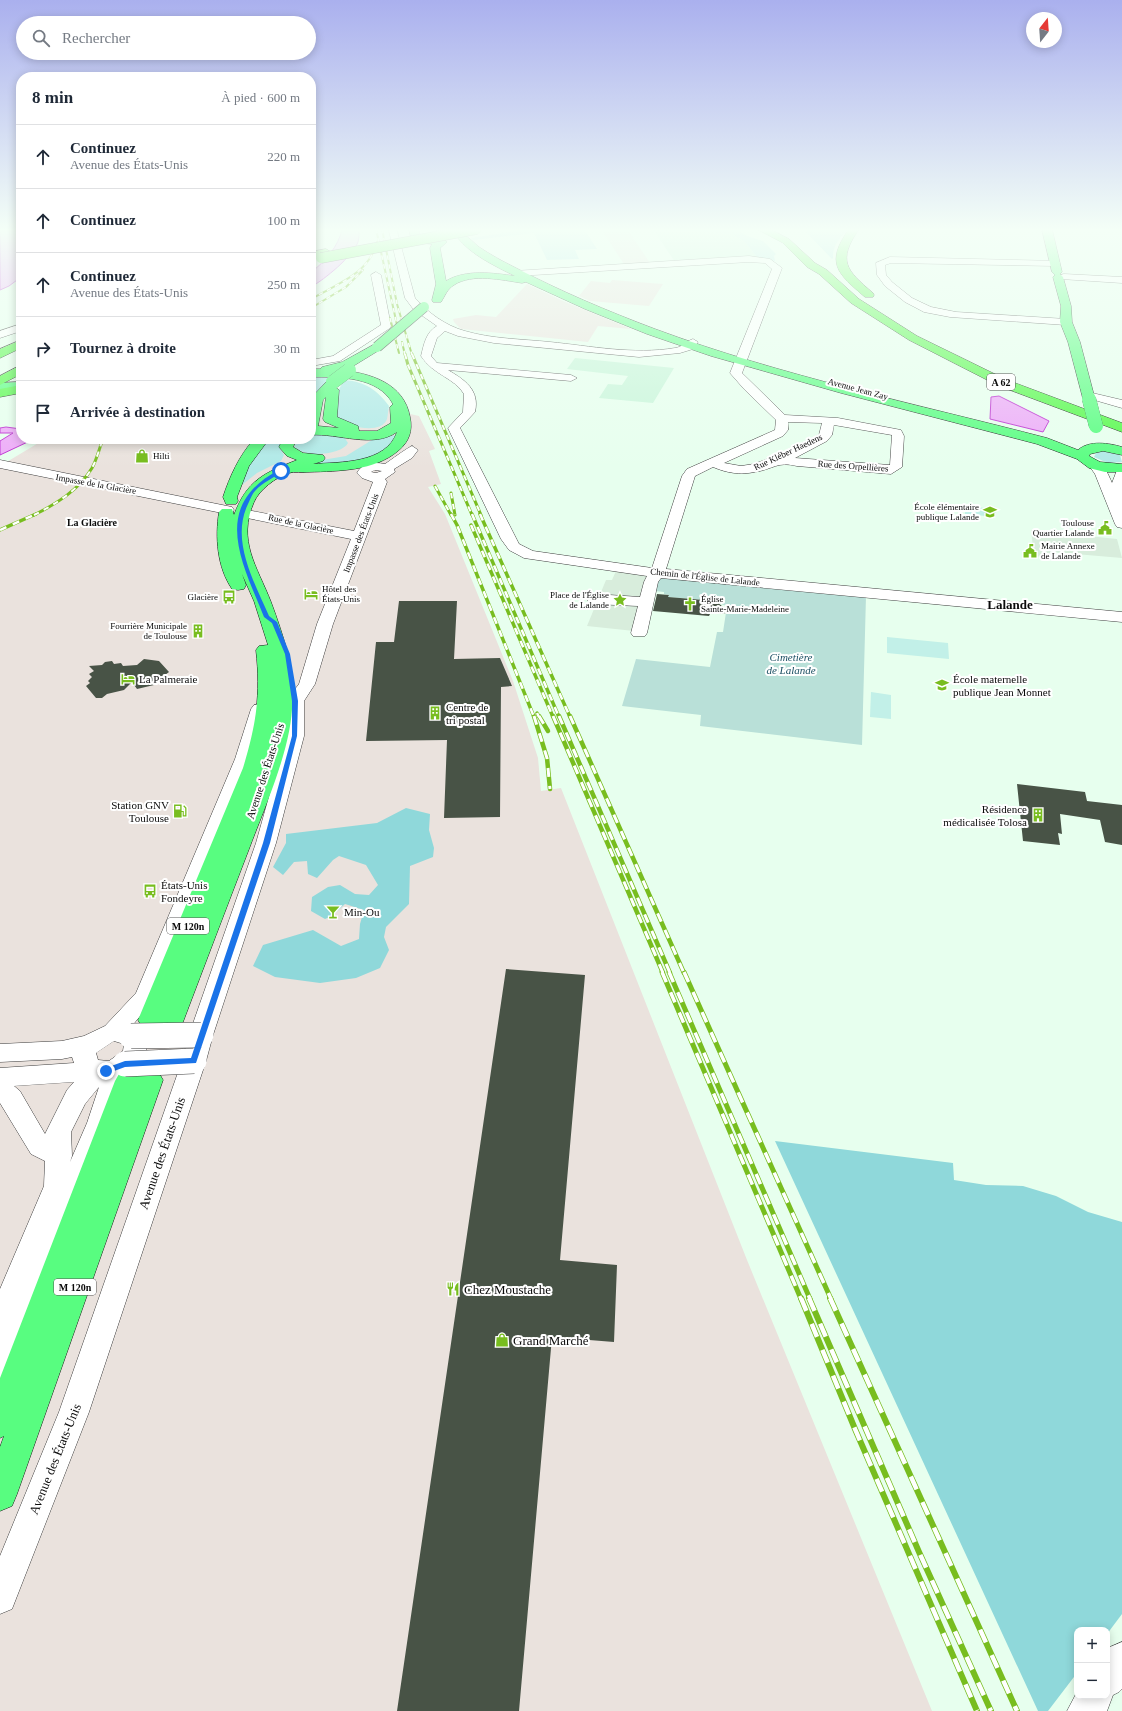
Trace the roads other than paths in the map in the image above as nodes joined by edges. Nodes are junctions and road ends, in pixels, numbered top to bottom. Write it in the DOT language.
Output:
graph roads {
  1 [pos="383,309"];
  2 [pos="419,309"];
  3 [pos="425,309"];
  4 [pos="597,309"];
  5 [pos="761,309"];
  6 [pos="866,309"];
  7 [pos="881,309"];
  8 [pos="886,309"];
  9 [pos="926,309"];
  10 [pos="1066,309"];
  11 [pos="900,321"];
  12 [pos="1066,322"];
  13 [pos="16,329"];
  14 [pos="449,329"];
  15 [pos="0,335"];
  16 [pos="16,338"];
  17 [pos="0,344"];
  18 [pos="16,346"];
  19 [pos="686,346"];
  20 [pos="380,347"];
  21 [pos="0,354"];
  22 [pos="16,356"];
  23 [pos="740,359"];
  24 [pos="316,363"];
  25 [pos="0,364"];
  26 [pos="431,365"];
  27 [pos="16,372"];
  28 [pos="316,372"];
  29 [pos="316,373"];
  30 [pos="316,374"];
  31 [pos="571,378"];
  32 [pos="0,382"];
  33 [pos="16,383"];
  34 [pos="335,385"];
  35 [pos="0,387"];
  36 [pos="16,388"];
  37 [pos="16,389"];
  38 [pos="0,393"];
  39 [pos="1089,397"];
  40 [pos="393,402"];
  41 [pos="316,404"];
  42 [pos="1122,404"];
  43 [pos="782,419"];
  44 [pos="1122,419"];
  45 [pos="829,421"];
  46 [pos="1096,426"];
  47 [pos="1122,428"];
  48 [pos="405,429"];
  49 [pos="333,430"];
  50 [pos="316,431"];
  51 [pos="1052,440"];
  52 [pos="258,444"];
  53 [pos="288,444"];
  54 [pos="351,444"];
  55 [pos="412,450"];
  56 [pos="1089,450"];
  57 [pos="1118,450"];
  58 [pos="293,453"];
  59 [pos="314,458"];
  60 [pos="780,458"];
  61 [pos="714,463"];
  62 [pos="0,464"];
  63 [pos="1094,464"];
  64 [pos="1122,468"];
  65 [pos="281,471"];
  66 [pos="1122,473"];
  67 [pos="230,500"];
  68 [pos="193,503"];
  69 [pos="242,513"];
  70 [pos="1120,518"];
  71 [pos="359,536"];
  72 [pos="656,573"];
  73 [pos="594,599"];
  74 [pos="645,602"];
  75 [pos="267,617"];
  76 [pos="1122,617"];
  77 [pos="639,633"];
  78 [pos="267,684"];
  79 [pos="295,701"];
  80 [pos="122,1034"];
  81 [pos="201,1035"];
  82 [pos="90,1044"];
  83 [pos="0,1054"];
  84 [pos="194,1061"];
  85 [pos="118,1072"];
  86 [pos="0,1077"];
  87 [pos="0,1087"];
  88 [pos="59,1156"];
  89 [pos="0,1323"];
  90 [pos="0,1366"];
  91 [pos="0,1421"];
  92 [pos="0,1494"];
  93 [pos="0,1597"];
  94 [pos="1122,1659"];
  95 [pos="1110,1676"];
  96 [pos="1094,1699"];
  97 [pos="1085,1711"];
  1 -- 24 [label="street"];
  2 -- 14 [label="street"];
  3 -- 20 [label="main road"];
  4 -- 19 [label="main road, Avenue Jean Zay"];
  5 -- 23 [label="street"];
  6 -- 47 [label="highway, A 62"];
  7 -- 11 [label="highway, A 62"];
  8 -- 11 [label="highway"];
  9 -- 12 [label="street"];
  10 -- 12 [label="main road"];
  11 -- 44 [label="highway, A 62"];
  12 -- 39 [label="main road"];
  13 -- 15 [label="street"];
  14 -- 19 [label="street"];
  14 -- 26 [label="street"];
  16 -- 17 [label="highway"];
  18 -- 21 [label="highway"];
  19 -- 23 [label="main road, Avenue Jean Zay"];
  19 -- 23 [label="main road, Avenue Jean Zay"];
  20 -- 28 [label="main road"];
  20 -- 34 [label="main road"];
  22 -- 25 [label="highway"];
  23 -- 43 [label="street"];
  23 -- 51 [label="main road, Avenue Jean Zay"];
  23 -- 56 [label="main road, Avenue Jean Zay"];
  26 -- 31 [label="street"];
  26 -- 72 [label="street, Chemin de l'Église de Lalande"];
  27 -- 32 [label="highway"];
  29 -- 48 [label="main road"];
  30 -- 40 [label="main road"];
  32 -- 33 [label="main road"];
  34 -- 40 [label="main road"];
  34 -- 41 [label="main road"];
  34 -- 49 [label="main road"];
  35 -- 36 [label="main road"];
  37 -- 38 [label="highway"];
  39 -- 42 [label="street"];
  39 -- 46 [label="main road, bridge"];
  40 -- 54 [label="main road"];
  43 -- 45 [label="street, Rue des Orpellières"];
  43 -- 61 [label="street"];
  45 -- 60 [label="street, Rue Kléber Haedens"];
  45 -- 60 [label="street, Rue des Orpellières"];
  46 -- 51 [label="main road"];
  46 -- 56 [label="main road"];
  46 -- 57 [label="main road"];
  48 -- 54 [label="main road"];
  48 -- 65 [label="main road"];
  49 -- 50 [label="main road"];
  49 -- 54 [label="main road"];
  51 -- 56 [label="main road, Avenue Jean Zay"];
  52 -- 67 [label="main road, Avenue des États-Unis"];
  53 -- 58 [label="main road"];
  54 -- 59 [label="main road"];
  55 -- 71 [label="street, Impasse des États-Unis"];
  56 -- 57 [label="main road"];
  56 -- 63 [label="main road"];
  58 -- 59 [label="main road"];
  58 -- 67 [label="main road"];
  59 -- 65 [label="main road, Avenue des États-Unis / M 120n"];
  60 -- 61 [label="street, Rue Kléber Haedens"];
  61 -- 72 [label="street"];
  62 -- 68 [label="street, Impasse de la Glacière"];
  63 -- 64 [label="main road"];
  63 -- 70 [label="street"];
  65 -- 69 [label="main road, Avenue des États-Unis / M 120n"];
  66 -- 70 [label="street"];
  67 -- 68 [label="street, Impasse de la Glacière"];
  67 -- 68 [label="street, Impasse de la Glacière"];
  67 -- 78 [label="main road, Avenue des États-Unis / M 120n"];
  69 -- 71 [label="street, Rue de la Glacière"];
  69 -- 75 [label="main road, Avenue des États-Unis / M 120n"];
  71 -- 79 [label="street, Impasse des États-Unis"];
  72 -- 74 [label="street"];
  72 -- 76 [label="street, Chemin de l'Église de Lalande"];
  73 -- 74 [label="street"];
  74 -- 77 [label="street"];
  75 -- 78 [label="main road, Avenue des États-Unis / M 120n"];
  75 -- 79 [label="main road"];
  78 -- 80 [label="street, Avenue des États-Unis"];
  79 -- 81 [label="street, Avenue des États-Unis"];
  80 -- 81 [label="street, bridge"];
  80 -- 82 [label="street"];
  80 -- 85 [label="street"];
  81 -- 84 [label="street, Avenue des États-Unis"];
  82 -- 83 [label="street"];
  82 -- 85 [label="street"];
  84 -- 85 [label="street, bridge"];
  84 -- 93 [label="street, Avenue des États-Unis"];
  85 -- 86 [label="street"];
  85 -- 88 [label="street"];
  85 -- 90 [label="street"];
  85 -- 91 [label="main road, M 120n"];
  85 -- 92 [label="main road, M 120n"];
  87 -- 88 [label="street"];
  88 -- 89 [label="street"];
  94 -- 95 [label="street"];
  96 -- 97 [label="street"];
}
